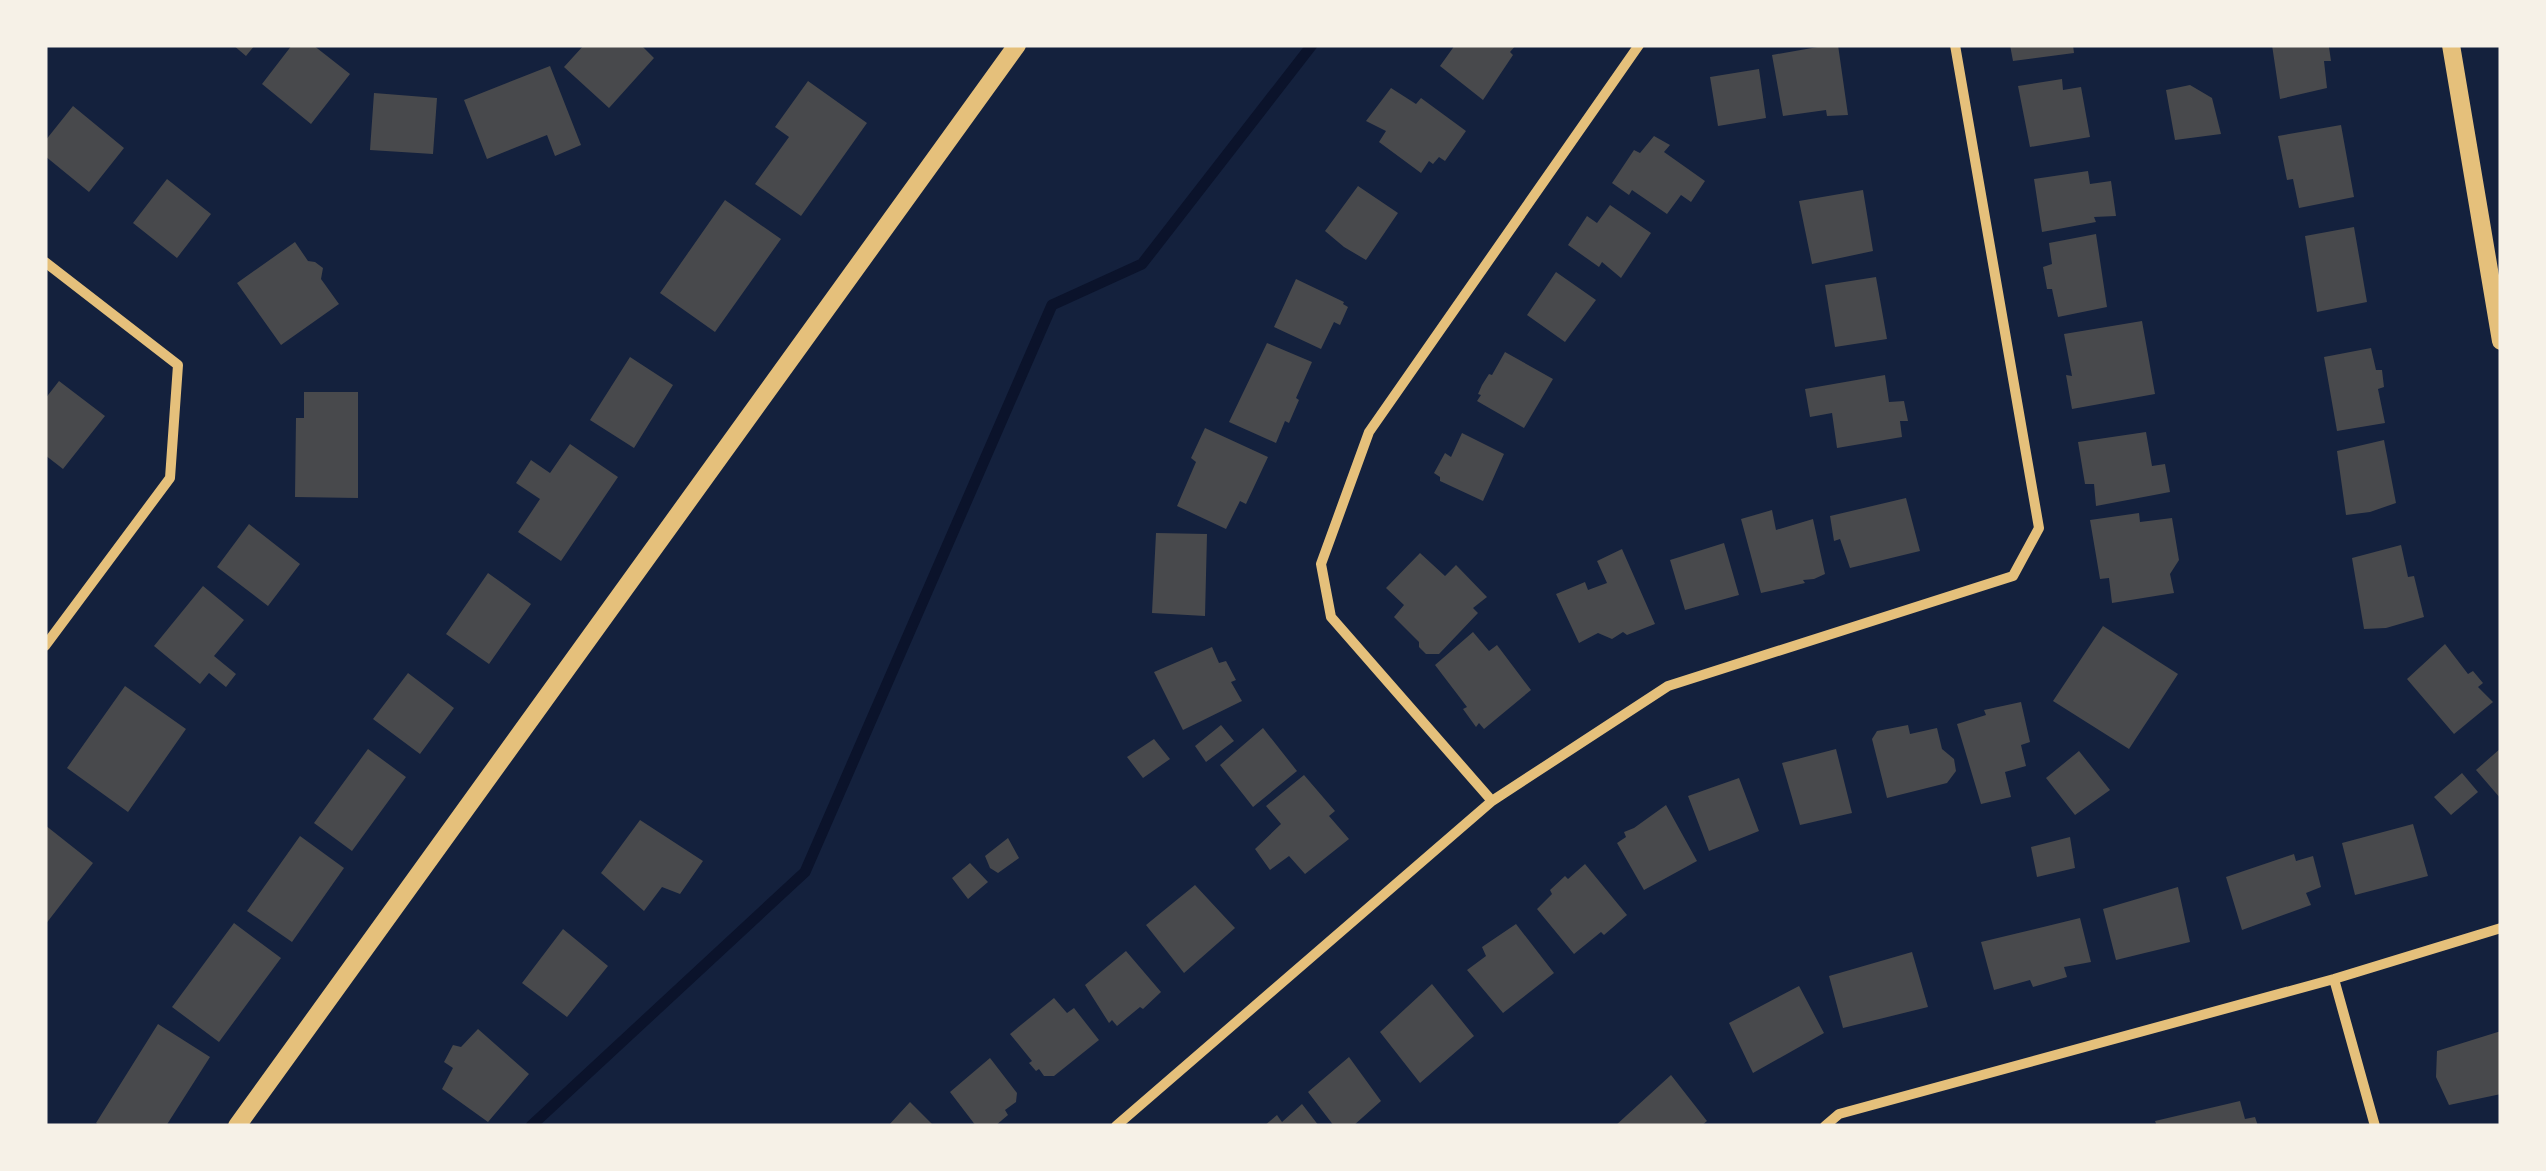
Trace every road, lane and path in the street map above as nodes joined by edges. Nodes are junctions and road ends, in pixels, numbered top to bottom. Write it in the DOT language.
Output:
graph roads {
  1 [pos="1017,45"];
  2 [pos="1639,45"];
  3 [pos="1955,45"];
  4 [pos="2452,45"];
  5 [pos="45,262"];
  6 [pos="2501,341"];
  7 [pos="45,646"];
  8 [pos="1492,801"];
  9 [pos="2501,928"];
  10 [pos="2334,979"];
  11 [pos="237,1126"];
  12 [pos="1116,1126"];
  13 [pos="1825,1126"];
  14 [pos="2375,1126"];
  1 -- 11 [label="street"];
  2 -- 8 [label="street"];
  3 -- 8 [label="street"];
  4 -- 6 [label="street"];
  5 -- 7 [label="street"];
  8 -- 12 [label="street"];
  9 -- 10 [label="street"];
  10 -- 13 [label="street"];
  10 -- 14 [label="street"];
}
